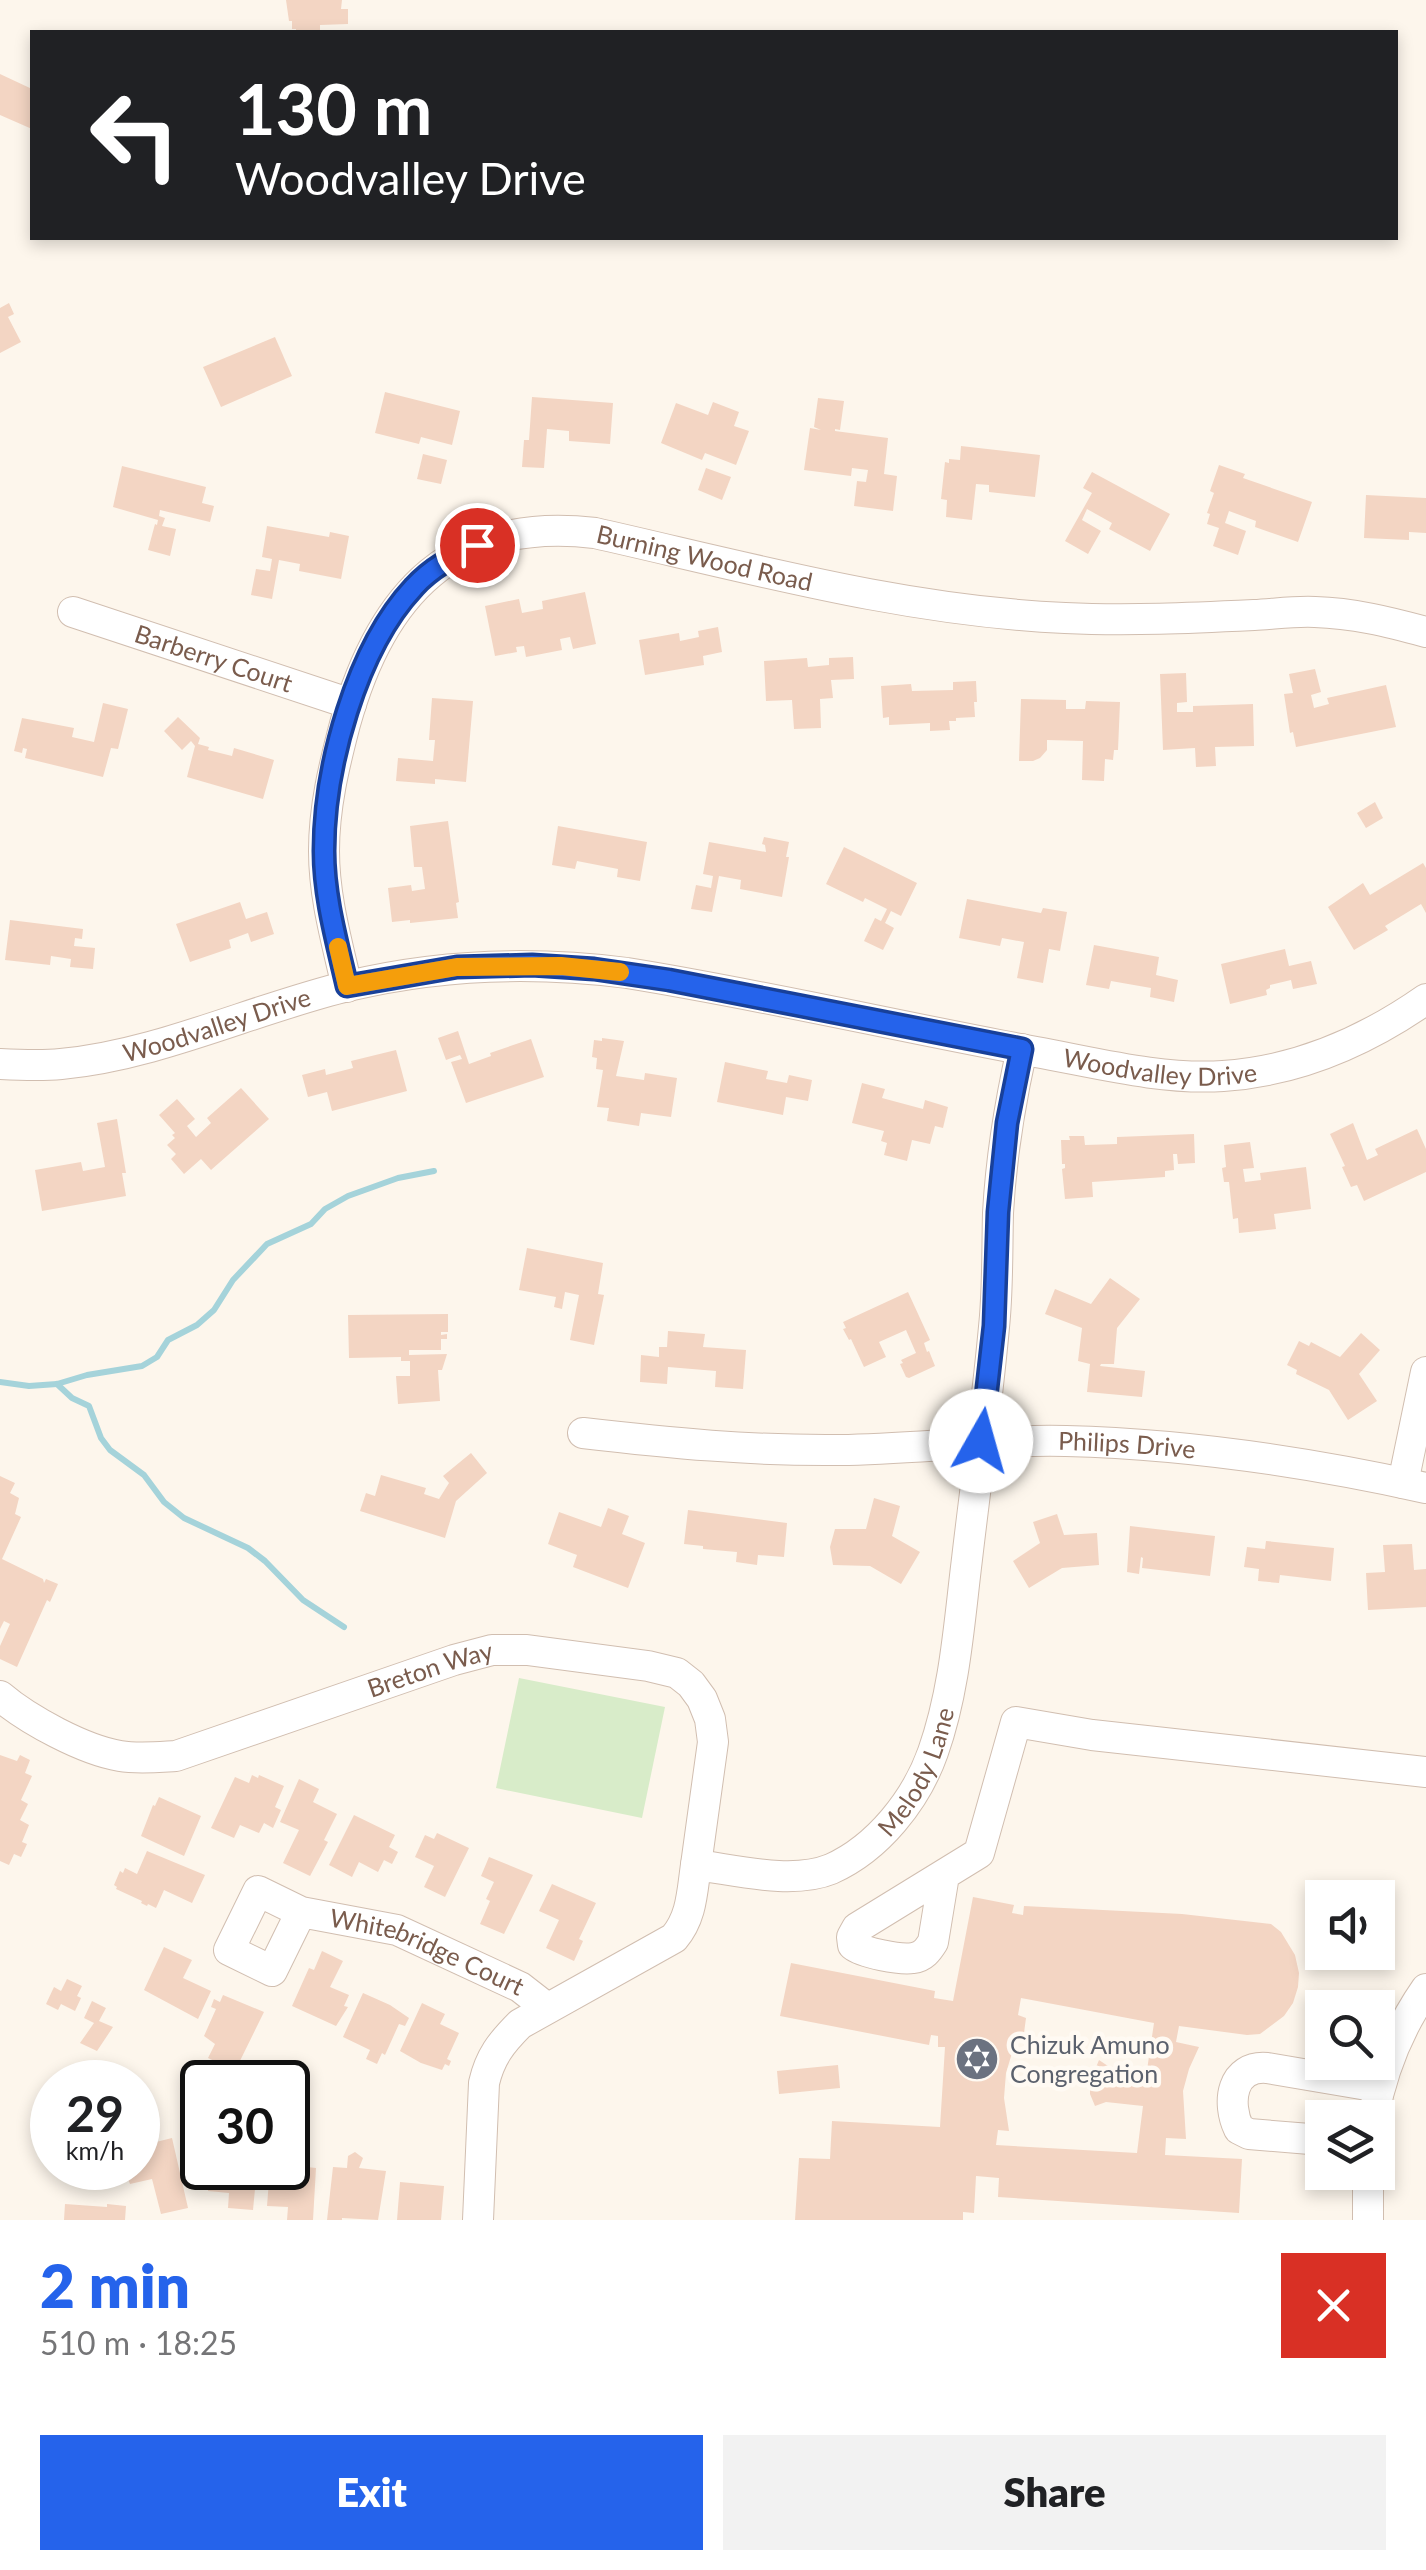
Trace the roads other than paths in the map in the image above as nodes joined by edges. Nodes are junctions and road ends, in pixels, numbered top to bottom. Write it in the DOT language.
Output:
graph roads {
  1 [pos="73,612"];
  2 [pos="1426,632"];
  3 [pos="350,704"];
  4 [pos="347,986"];
  5 [pos="1426,999"];
  6 [pos="1022,1049"];
  7 [pos="0,1064"];
  8 [pos="1426,1372"];
  9 [pos="583,1433"];
  10 [pos="981,1441"];
  11 [pos="1415,1486"];
  12 [pos="0,1696"];
  13 [pos="1426,1772"];
  14 [pos="696,1866"];
  15 [pos="944,1875"];
  16 [pos="301,1912"];
  17 [pos="1426,1989"];
  18 [pos="548,2008"];
  19 [pos="1370,2100"];
  20 [pos="1377,2100"];
  21 [pos="1305,2139"];
  22 [pos="1368,2190"];
  23 [pos="478,2220"];
  24 [pos="1368,2220"];
  1 -- 3 [label="street, Barberry Court"];
  2 -- 3 [label="street, Burning Wood Road"];
  3 -- 4 [label="street, Burning Wood Road"];
  4 -- 6 [label="street, Woodvalley Drive"];
  4 -- 7 [label="street, Woodvalley Drive"];
  5 -- 6 [label="street, Woodvalley Drive"];
  6 -- 10 [label="street, Melody Lane"];
  8 -- 11 [label="street"];
  9 -- 10 [label="street, Philips Drive"];
  10 -- 11 [label="street, Philips Drive"];
  10 -- 14 [label="street, Melody Lane"];
  12 -- 14 [label="street, Breton Way"];
  13 -- 15 [label="street"];
  14 -- 18 [label="street"];
  16 -- 18 [label="street, Whitebridge Court"];
  17 -- 20 [label="street"];
  18 -- 23 [label="street"];
  19 -- 21 [label="street"];
  22 -- 24 [label="street"];
}
